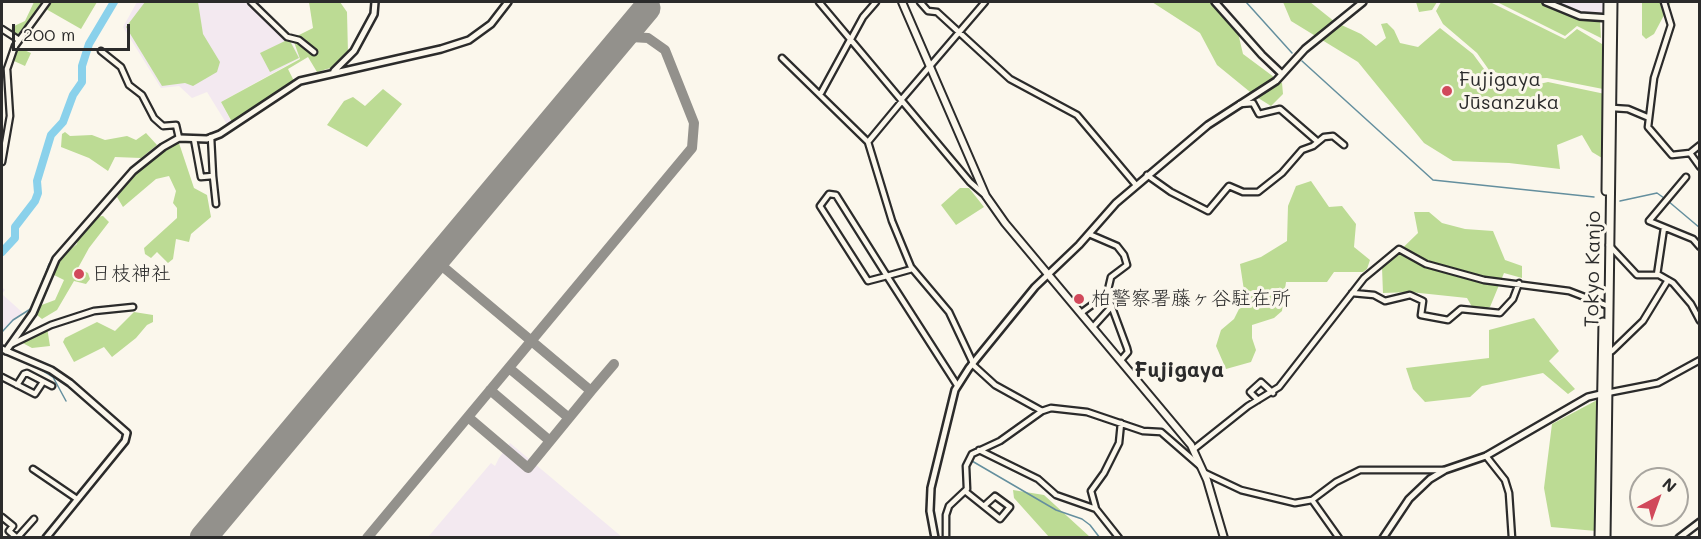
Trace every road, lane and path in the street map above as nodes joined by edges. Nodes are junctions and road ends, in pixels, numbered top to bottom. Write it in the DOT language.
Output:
graph roads {
  1 [pos="47,2"];
  2 [pos="251,2"];
  3 [pos="375,2"];
  4 [pos="507,2"];
  5 [pos="819,2"];
  6 [pos="876,2"];
  7 [pos="902,2"];
  8 [pos="920,2"];
  9 [pos="985,2"];
  10 [pos="1215,2"];
  11 [pos="1363,2"];
  12 [pos="1546,2"];
  13 [pos="1608,2"];
  14 [pos="1613,2"];
  15 [pos="1664,2"];
  16 [pos="1611,18"];
  17 [pos="2,29"];
  18 [pos="959,32"];
  19 [pos="851,39"];
  20 [pos="19,40"];
  21 [pos="100,51"];
  22 [pos="314,52"];
  23 [pos="782,58"];
  24 [pos="929,66"];
  25 [pos="333,73"];
  26 [pos="1282,74"];
  27 [pos="821,93"];
  28 [pos="902,100"];
  29 [pos="1240,104"];
  30 [pos="1612,108"];
  31 [pos="1647,117"];
  32 [pos="2,126"];
  33 [pos="8,132"];
  34 [pos="211,137"];
  35 [pos="178,138"];
  36 [pos="194,139"];
  37 [pos="868,142"];
  38 [pos="1318,142"];
  39 [pos="1344,145"];
  40 [pos="1700,145"];
  41 [pos="1690,153"];
  42 [pos="2,162"];
  43 [pos="1700,167"];
  44 [pos="1147,175"];
  45 [pos="213,176"];
  46 [pos="1686,177"];
  47 [pos="1136,185"];
  48 [pos="986,196"];
  49 [pos="216,204"];
  50 [pos="1664,228"];
  51 [pos="1089,234"];
  52 [pos="1609,245"];
  53 [pos="1700,247"];
  54 [pos="912,269"];
  55 [pos="1049,275"];
  56 [pos="1657,275"];
  57 [pos="887,276"];
  58 [pos="1668,280"];
  59 [pos="1519,283"];
  60 [pos="1352,292"];
  61 [pos="1107,294"];
  62 [pos="1606,305"];
  63 [pos="1112,306"];
  64 [pos="133,307"];
  65 [pos="1081,313"];
  66 [pos="1700,321"];
  67 [pos="1093,327"];
  68 [pos="10,345"];
  69 [pos="4,350"];
  70 [pos="1608,352"];
  71 [pos="1121,360"];
  72 [pos="1700,360"];
  73 [pos="36,362"];
  74 [pos="973,364"];
  75 [pos="31,375"];
  76 [pos="2,377"];
  77 [pos="43,382"];
  78 [pos="17,385"];
  79 [pos="957,385"];
  80 [pos="52,386"];
  81 [pos="1273,393"];
  82 [pos="1604,393"];
  83 [pos="1258,400"];
  84 [pos="1042,411"];
  85 [pos="1121,423"];
  86 [pos="1194,449"];
  87 [pos="978,450"];
  88 [pos="1486,456"];
  89 [pos="33,469"];
  90 [pos="1445,470"];
  91 [pos="1204,471"];
  92 [pos="965,491"];
  93 [pos="77,499"];
  94 [pos="1312,500"];
  95 [pos="984,506"];
  96 [pos="1096,509"];
  97 [pos="2,517"];
  98 [pos="34,519"];
  99 [pos="1700,522"];
  100 [pos="17,537"];
  101 [pos="46,537"];
  102 [pos="935,537"];
  103 [pos="946,537"];
  104 [pos="1119,537"];
  105 [pos="1224,537"];
  106 [pos="1339,537"];
  107 [pos="1383,537"];
  108 [pos="1512,537"];
  109 [pos="1599,537"];
  110 [pos="1606,537"];
  111 [pos="1679,537"];
  1 -- 20 [label="street"];
  2 -- 22 [label="street"];
  3 -- 25 [label="street"];
  4 -- 25 [label="street"];
  5 -- 19 [label="street"];
  6 -- 19 [label="street"];
  7 -- 24 [label="main road"];
  8 -- 18 [label="street"];
  9 -- 18 [label="street"];
  10 -- 26 [label="street"];
  11 -- 26 [label="street"];
  12 -- 16 [label="street"];
  13 -- 16 [label="highway, Tokyo Kanjo"];
  14 -- 16 [label="highway, Tokyo Kanjo"];
  15 -- 31 [label="street"];
  16 -- 30 [label="highway, Tokyo Kanjo"];
  16 -- 62 [label="highway, Tokyo Kanjo"];
  17 -- 20 [label="street"];
  18 -- 24 [label="street"];
  18 -- 47 [label="street"];
  19 -- 27 [label="street"];
  19 -- 28 [label="street"];
  20 -- 33 [label="street"];
  21 -- 35 [label="street"];
  23 -- 27 [label="street"];
  24 -- 28 [label="street"];
  24 -- 48 [label="main road"];
  25 -- 34 [label="street"];
  26 -- 29 [label="street"];
  27 -- 37 [label="street"];
  28 -- 37 [label="street"];
  28 -- 48 [label="street"];
  29 -- 38 [label="street"];
  29 -- 44 [label="street"];
  30 -- 31 [label="street"];
  30 -- 52 [label="highway, Tokyo Kanjo"];
  31 -- 41 [label="street"];
  32 -- 33 [label="street"];
  33 -- 42 [label="street"];
  34 -- 36 [label="street"];
  34 -- 45 [label="street"];
  35 -- 36 [label="street"];
  35 -- 68 [label="street"];
  36 -- 45 [label="street"];
  37 -- 54 [label="street"];
  38 -- 39 [label="street"];
  38 -- 44 [label="street"];
  40 -- 41 [label="street"];
  41 -- 43 [label="street"];
  44 -- 47 [label="street"];
  45 -- 49 [label="street"];
  46 -- 50 [label="street"];
  47 -- 51 [label="street"];
  48 -- 55 [label="main road"];
  50 -- 53 [label="street"];
  50 -- 56 [label="street"];
  51 -- 55 [label="street"];
  51 -- 61 [label="street"];
  52 -- 56 [label="street"];
  52 -- 62 [label="highway, Tokyo Kanjo"];
  54 -- 57 [label="street"];
  54 -- 74 [label="street"];
  55 -- 65 [label="main road"];
  55 -- 74 [label="street"];
  56 -- 58 [label="street"];
  57 -- 57 [label="street"];
  57 -- 79 [label="street"];
  58 -- 66 [label="street"];
  58 -- 70 [label="street"];
  59 -- 60 [label="street"];
  59 -- 60 [label="street"];
  59 -- 62 [label="street"];
  60 -- 81 [label="street"];
  61 -- 63 [label="street"];
  61 -- 65 [label="street"];
  62 -- 70 [label="highway, Tokyo Kanjo"];
  62 -- 82 [label="highway, Tokyo Kanjo"];
  63 -- 67 [label="street"];
  63 -- 71 [label="street"];
  64 -- 68 [label="street"];
  65 -- 67 [label="main road"];
  67 -- 71 [label="main road"];
  68 -- 69 [label="street"];
  69 -- 73 [label="street"];
  70 -- 82 [label="highway, Tokyo Kanjo"];
  71 -- 86 [label="main road"];
  72 -- 82 [label="street"];
  73 -- 75 [label="street"];
  73 -- 93 [label="street"];
  74 -- 79 [label="street"];
  74 -- 84 [label="street"];
  75 -- 77 [label="street"];
  75 -- 78 [label="street"];
  76 -- 78 [label="street"];
  77 -- 78 [label="street"];
  77 -- 80 [label="street"];
  79 -- 102 [label="street"];
  81 -- 83 [label="street"];
  81 -- 83 [label="street"];
  82 -- 88 [label="street"];
  82 -- 109 [label="highway, Tokyo Kanjo"];
  82 -- 110 [label="highway, Tokyo Kanjo"];
  83 -- 86 [label="street"];
  84 -- 85 [label="street"];
  84 -- 87 [label="street"];
  85 -- 91 [label="street"];
  85 -- 96 [label="street"];
  86 -- 91 [label="main road"];
  87 -- 92 [label="street"];
  87 -- 96 [label="street"];
  88 -- 90 [label="street"];
  88 -- 108 [label="street"];
  89 -- 93 [label="street"];
  90 -- 94 [label="street"];
  90 -- 107 [label="street"];
  91 -- 94 [label="street"];
  91 -- 105 [label="main road"];
  92 -- 95 [label="street"];
  92 -- 103 [label="street"];
  93 -- 101 [label="street"];
  94 -- 106 [label="street"];
  95 -- 95 [label="street"];
  96 -- 104 [label="street"];
  97 -- 100 [label="street"];
  98 -- 100 [label="street"];
  99 -- 111 [label="street"];
}
